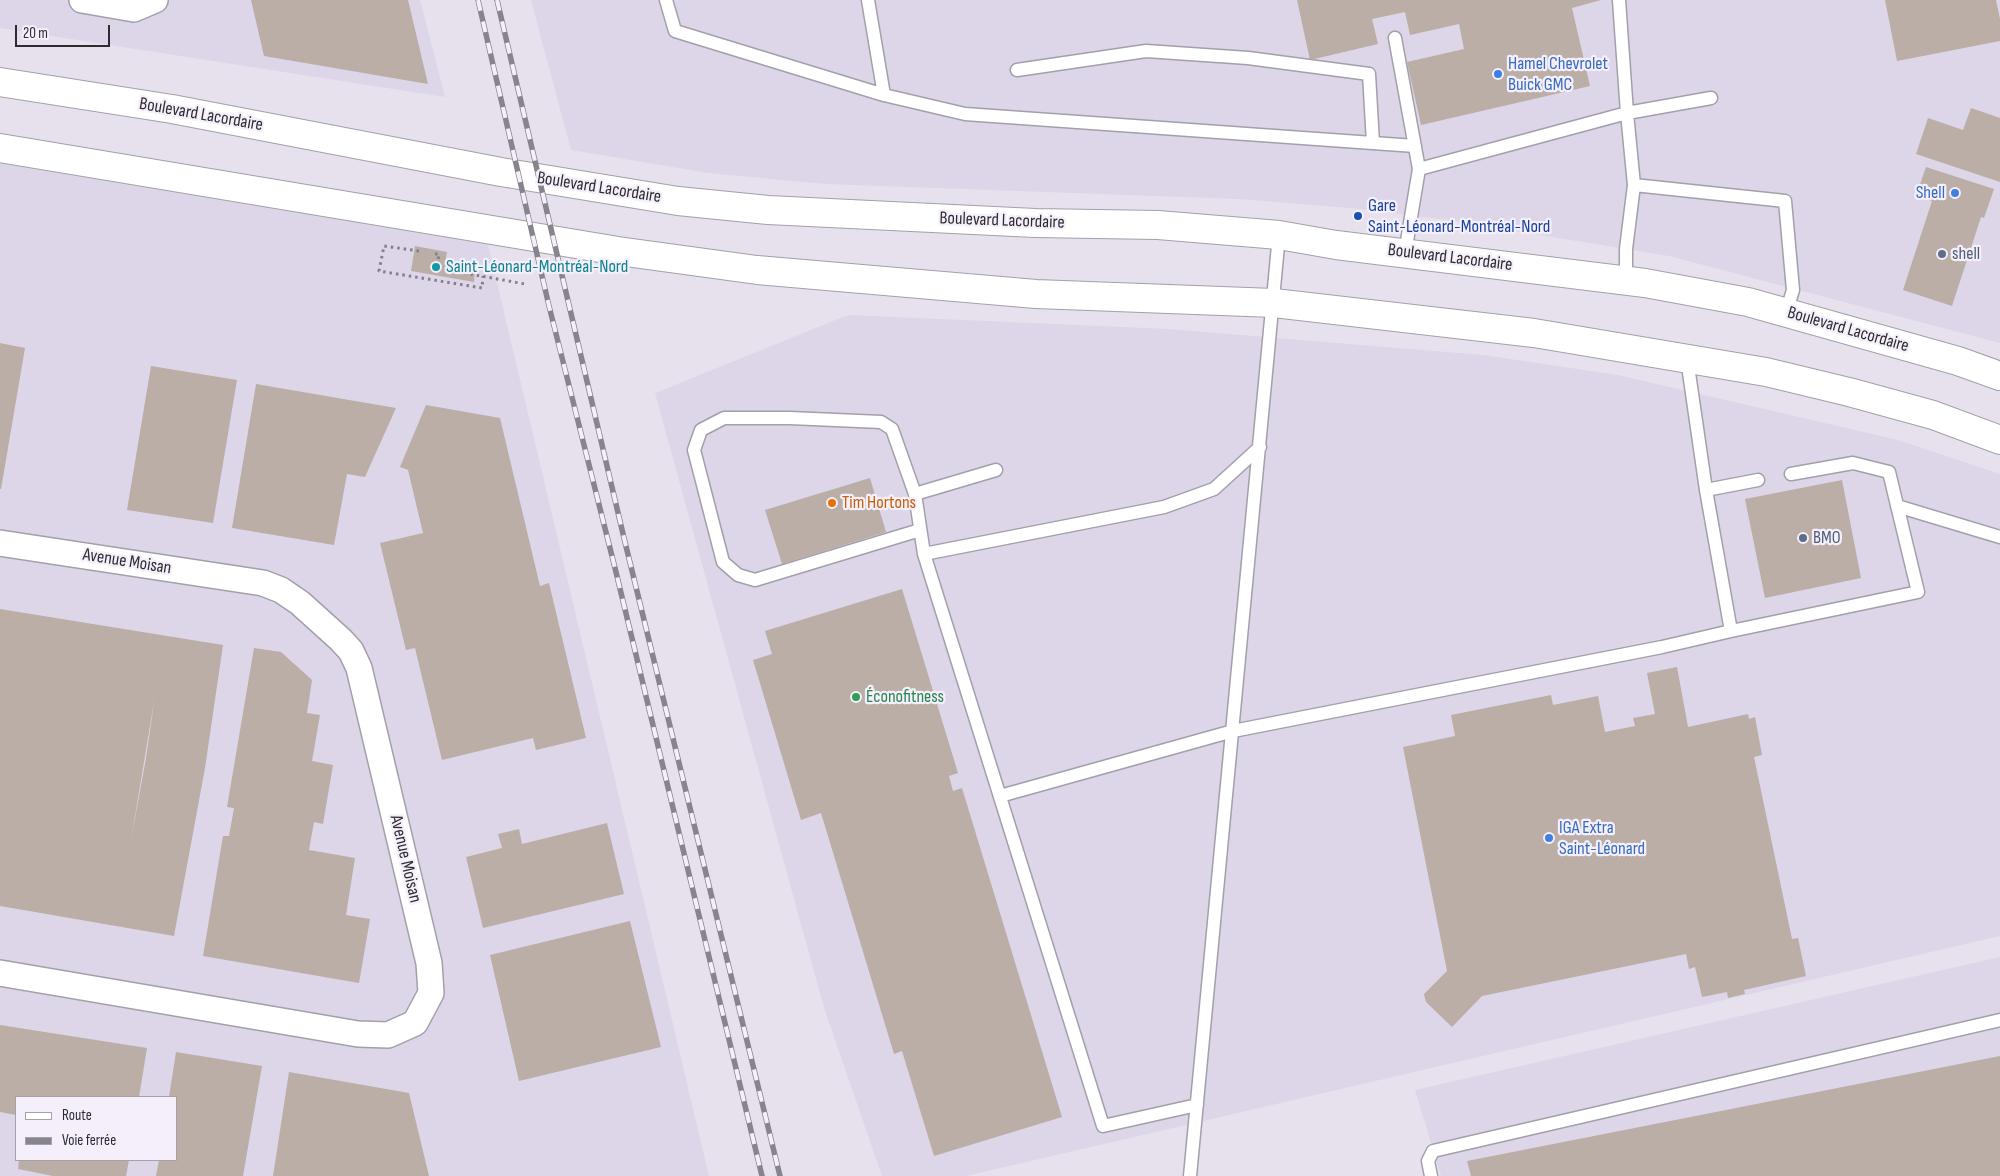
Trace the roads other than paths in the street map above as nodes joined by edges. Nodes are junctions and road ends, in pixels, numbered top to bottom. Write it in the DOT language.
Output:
graph roads {
  1 [pos="82,0"];
  2 [pos="156,0"];
  3 [pos="666,0"];
  4 [pos="868,0"];
  5 [pos="1619,0"];
  6 [pos="1395,38"];
  7 [pos="1017,70"];
  8 [pos="0,82"];
  9 [pos="884,95"];
  10 [pos="1711,98"];
  11 [pos="1627,113"];
  12 [pos="1373,143"];
  13 [pos="1415,146"];
  14 [pos="0,148"];
  15 [pos="1419,169"];
  16 [pos="1634,185"];
  17 [pos="1279,236"];
  18 [pos="1405,253"];
  19 [pos="1626,280"];
  20 [pos="1274,303"];
  21 [pos="1786,313"];
  22 [pos="1687,359"];
  23 [pos="1958,361"];
  24 [pos="2000,365"];
  25 [pos="2000,376"];
  26 [pos="2000,440"];
  27 [pos="1260,448"];
  28 [pos="996,470"];
  29 [pos="1791,474"];
  30 [pos="1758,480"];
  31 [pos="1706,490"];
  32 [pos="915,494"];
  33 [pos="1897,506"];
  34 [pos="920,530"];
  35 [pos="2000,537"];
  36 [pos="0,543"];
  37 [pos="924,554"];
  38 [pos="1731,631"];
  39 [pos="1233,731"];
  40 [pos="1000,796"];
  41 [pos="0,973"];
  42 [pos="2000,1020"];
  43 [pos="1197,1105"];
  44 [pos="1190,1176"];
  45 [pos="1431,1176"];
  1 -- 2 [label="street"];
  3 -- 9 [label="lane"];
  4 -- 9 [label="lane"];
  5 -- 11 [label="lane"];
  6 -- 13 [label="lane"];
  7 -- 12 [label="lane"];
  8 -- 17 [label="main road, Boulevard Lacordaire"];
  9 -- 12 [label="lane"];
  10 -- 11 [label="lane"];
  11 -- 15 [label="lane"];
  11 -- 16 [label="lane"];
  12 -- 13 [label="lane"];
  13 -- 15 [label="lane"];
  14 -- 20 [label="main road"];
  15 -- 18 [label="lane"];
  16 -- 19 [label="lane"];
  16 -- 21 [label="lane"];
  17 -- 18 [label="main road, Boulevard Lacordaire"];
  17 -- 20 [label="lane"];
  18 -- 19 [label="main road, Boulevard Lacordaire"];
  19 -- 21 [label="main road, Boulevard Lacordaire"];
  20 -- 22 [label="main road"];
  20 -- 27 [label="lane"];
  21 -- 23 [label="main road, Boulevard Lacordaire"];
  22 -- 26 [label="main road"];
  22 -- 31 [label="lane"];
  23 -- 24 [label="main road"];
  23 -- 25 [label="main road, Boulevard Lacordaire"];
  27 -- 37 [label="lane"];
  27 -- 39 [label="lane"];
  28 -- 32 [label="lane"];
  29 -- 33 [label="lane"];
  30 -- 31 [label="lane"];
  31 -- 38 [label="lane"];
  32 -- 34 [label="lane"];
  32 -- 34 [label="lane"];
  33 -- 35 [label="lane"];
  33 -- 38 [label="lane"];
  34 -- 37 [label="lane"];
  36 -- 41 [label="street, Avenue Moisan"];
  37 -- 40 [label="lane"];
  38 -- 39 [label="lane"];
  39 -- 40 [label="lane"];
  39 -- 43 [label="lane"];
  40 -- 43 [label="lane"];
  42 -- 45 [label="lane"];
  43 -- 44 [label="lane"];
}
